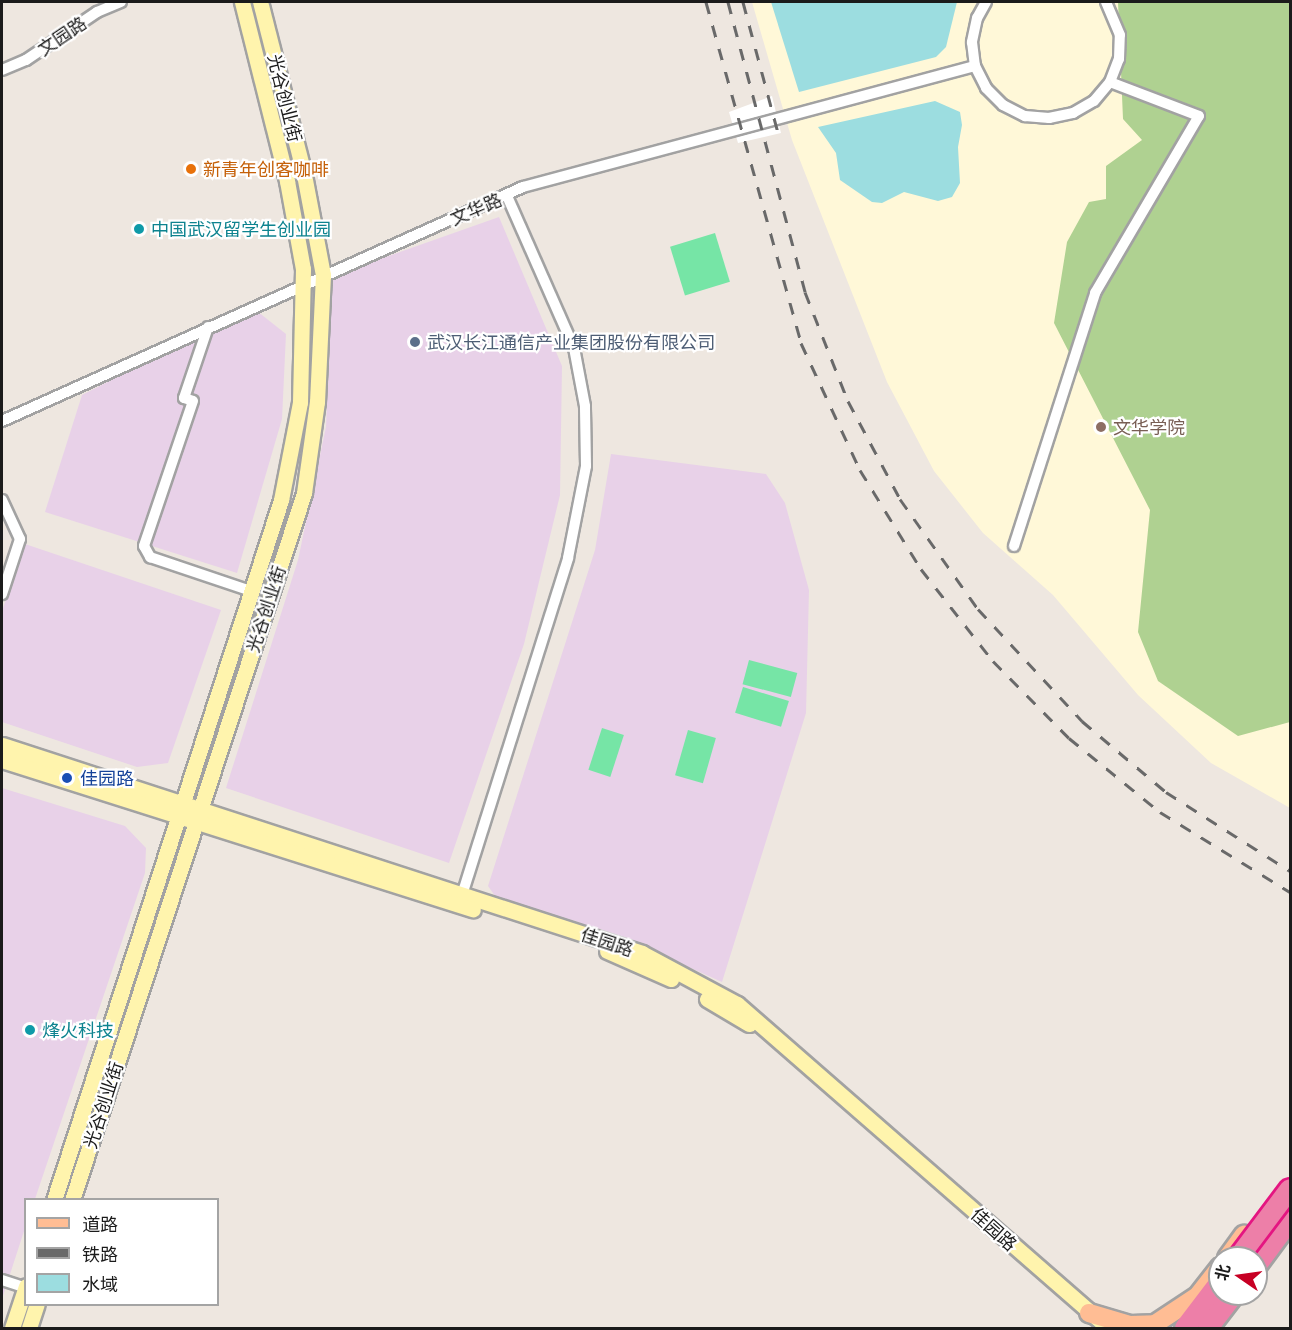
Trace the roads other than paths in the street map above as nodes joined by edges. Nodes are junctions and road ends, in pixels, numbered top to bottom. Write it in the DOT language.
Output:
graph roads {
  1 [pos="121,2"];
  2 [pos="242,2"];
  3 [pos="260,2"];
  4 [pos="986,2"];
  5 [pos="1106,2"];
  6 [pos="975,66"];
  7 [pos="2,70"];
  8 [pos="1110,82"];
  9 [pos="507,196"];
  10 [pos="322,275"];
  11 [pos="303,284"];
  12 [pos="208,327"];
  13 [pos="2,421"];
  14 [pos="2,500"];
  15 [pos="1014,546"];
  16 [pos="4,578"];
  17 [pos="251,591"];
  18 [pos="2,594"];
  19 [pos="2,745"];
  20 [pos="2,760"];
  21 [pos="181,802"];
  22 [pos="200,816"];
  23 [pos="176,817"];
  24 [pos="462,895"];
  25 [pos="1290,1181"];
  26 [pos="1284,1194"];
  27 [pos="55,1198"];
  28 [pos="73,1198"];
  29 [pos="1290,1220"];
  30 [pos="1290,1229"];
  31 [pos="1238,1246"];
  32 [pos="1247,1246"];
  33 [pos="1268,1250"];
  34 [pos="1268,1259"];
  35 [pos="2,1280"];
  36 [pos="1208,1283"];
  37 [pos="24,1287"];
  38 [pos="24,1290"];
  39 [pos="1199,1295"];
  40 [pos="1208,1298"];
  41 [pos="37,1306"];
  42 [pos="1225,1306"];
  43 [pos="1232,1306"];
  44 [pos="1088,1323"];
  45 [pos="12,1329"];
  46 [pos="29,1329"];
  47 [pos="1108,1329"];
  48 [pos="1177,1329"];
  49 [pos="1185,1329"];
  50 [pos="1208,1329"];
  51 [pos="1215,1329"];
  1 -- 7 [label="street, 文园路"];
  2 -- 11 [label="main road, 光谷创业街"];
  3 -- 10 [label="main road, 光谷创业街"];
  4 -- 6 [label="street"];
  5 -- 8 [label="street"];
  6 -- 8 [label="street"];
  6 -- 9 [label="street, 文华路"];
  8 -- 15 [label="street"];
  9 -- 10 [label="street, 文华路"];
  9 -- 24 [label="street"];
  10 -- 11 [label="street, 文华路"];
  10 -- 22 [label="main road, 光谷创业街"];
  11 -- 12 [label="street, 文华路"];
  11 -- 17 [label="main road, 光谷创业街"];
  12 -- 13 [label="street, 文华路"];
  12 -- 17 [label="street"];
  14 -- 16 [label="street"];
  16 -- 18 [label="street"];
  17 -- 21 [label="main road, 光谷创业街"];
  19 -- 21 [label="main road, 佳园路"];
  20 -- 23 [label="main road, 佳园路"];
  21 -- 22 [label="main road, 佳园路"];
  21 -- 23 [label="main road, 光谷创业街"];
  22 -- 23 [label="main road, 佳园路"];
  22 -- 24 [label="main road, 佳园路"];
  22 -- 28 [label="main road, 光谷创业街"];
  22 -- 44 [label="main road, 佳园路"];
  23 -- 27 [label="main road, 光谷创业街"];
  24 -- 44 [label="main road, 佳园路"];
  25 -- 26 [label="main road"];
  26 -- 29 [label="main road"];
  26 -- 31 [label="main road"];
  26 -- 32 [label="highway, bridge"];
  29 -- 33 [label="highway"];
  30 -- 34 [label="main road"];
  35 -- 37 [label="street"];
  36 -- 39 [label="main road"];
  38 -- 45 [label="main road"];
  39 -- 44 [label="main road"];
  39 -- 48 [label="main road"];
  40 -- 49 [label="highway"];
  41 -- 46 [label="main road"];
  42 -- 50 [label="highway"];
  43 -- 51 [label="main road"];
  44 -- 47 [label="main road, 佳园路"];
}
